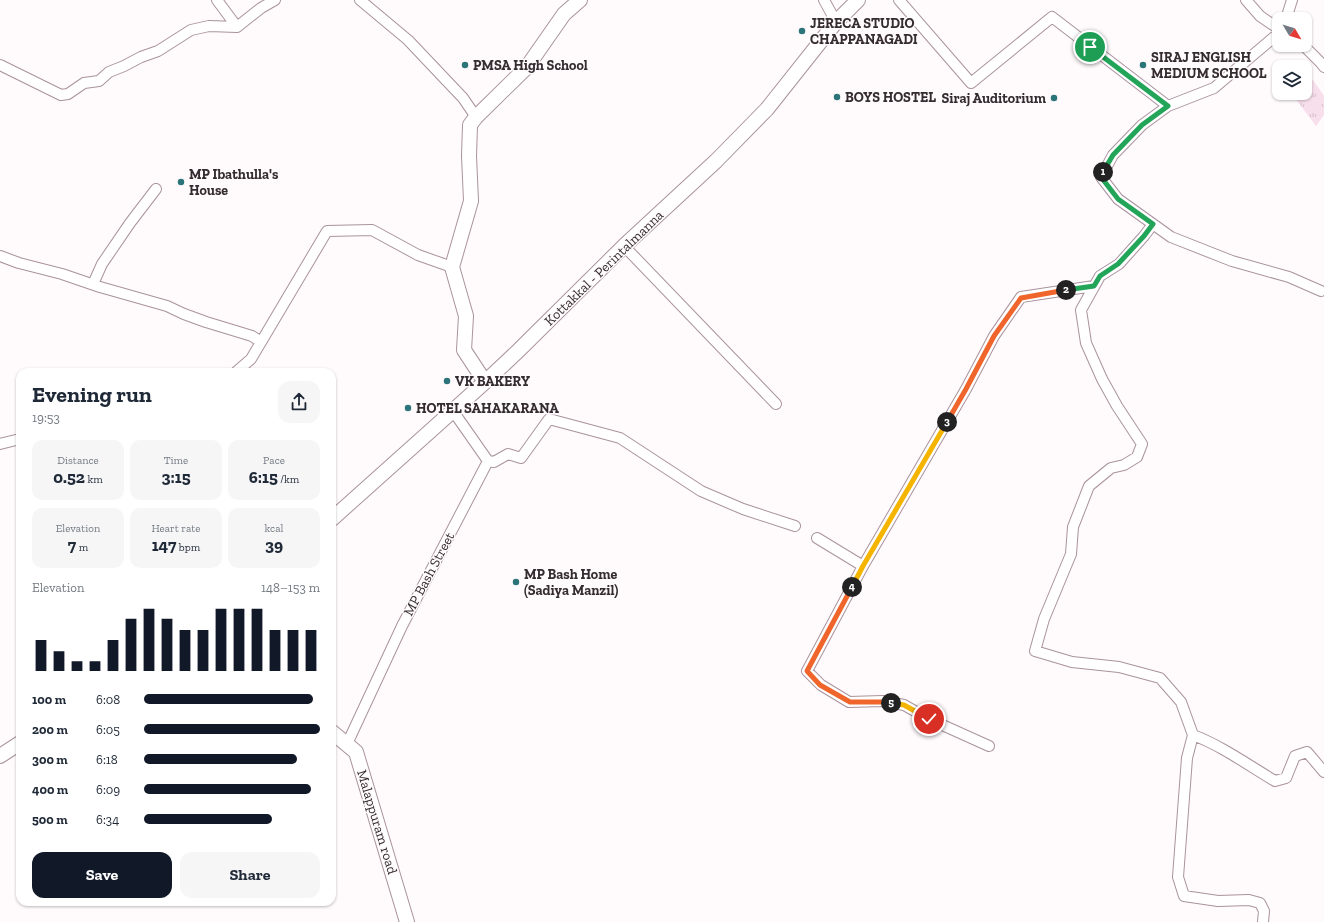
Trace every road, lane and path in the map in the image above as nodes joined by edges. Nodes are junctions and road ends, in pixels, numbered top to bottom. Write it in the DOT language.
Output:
graph roads {
  1 [pos="217,0"];
  2 [pos="275,0"];
  3 [pos="360,0"];
  4 [pos="580,0"];
  5 [pos="824,0"];
  6 [pos="858,0"];
  7 [pos="899,0"];
  8 [pos="1246,0"];
  9 [pos="1292,0"];
  10 [pos="1288,12"];
  11 [pos="836,22"];
  12 [pos="1272,24"];
  13 [pos="237,27"];
  14 [pos="1272,39"];
  15 [pos="1310,52"];
  16 [pos="0,65"];
  17 [pos="1324,67"];
  18 [pos="1168,106"];
  19 [pos="476,117"];
  20 [pos="156,189"];
  21 [pos="1153,224"];
  22 [pos="624,246"];
  23 [pos="0,256"];
  24 [pos="452,267"];
  25 [pos="93,284"];
  26 [pos="1094,286"];
  27 [pos="1323,290"];
  28 [pos="260,342"];
  29 [pos="241,368"];
  30 [pos="485,382"];
  31 [pos="776,404"];
  32 [pos="453,411"];
  33 [pos="16,439"];
  34 [pos="0,444"];
  35 [pos="488,461"];
  36 [pos="336,515"];
  37 [pos="795,526"];
  38 [pos="817,538"];
  39 [pos="863,566"];
  40 [pos="336,735"];
  41 [pos="1193,735"];
  42 [pos="348,744"];
  43 [pos="16,746"];
  44 [pos="989,746"];
  45 [pos="0,756"];
  46 [pos="1324,772"];
  47 [pos="407,922"];
  48 [pos="1263,922"];
  1 -- 13 [label="street"];
  2 -- 13 [label="street"];
  3 -- 19 [label="street"];
  4 -- 19 [label="main road"];
  5 -- 11 [label="street"];
  6 -- 11 [label="main road, Kottakkal - Perintalmanna"];
  7 -- 18 [label="street"];
  8 -- 12 [label="street"];
  9 -- 10 [label="street"];
  11 -- 22 [label="main road, Kottakkal - Perintalmanna"];
  13 -- 16 [label="street"];
  14 -- 18 [label="street"];
  15 -- 17 [label="street"];
  18 -- 21 [label="street"];
  19 -- 24 [label="main road"];
  20 -- 25 [label="street"];
  21 -- 26 [label="street"];
  21 -- 27 [label="street"];
  22 -- 30 [label="main road, Kottakkal - Perintalmanna"];
  22 -- 31 [label="street"];
  23 -- 25 [label="street"];
  24 -- 28 [label="street"];
  24 -- 30 [label="main road"];
  25 -- 28 [label="street"];
  26 -- 39 [label="street"];
  26 -- 41 [label="street"];
  28 -- 29 [label="street"];
  30 -- 32 [label="main road, Kottakkal - Perintalmanna"];
  32 -- 35 [label="street"];
  32 -- 36 [label="main road, Kottakkal - Perintalmanna"];
  33 -- 34 [label="street"];
  35 -- 37 [label="street"];
  35 -- 42 [label="street, MP Bash Street"];
  38 -- 39 [label="street"];
  39 -- 44 [label="street"];
  40 -- 42 [label="main road, Malappuram road"];
  41 -- 46 [label="street"];
  41 -- 48 [label="street"];
  42 -- 47 [label="main road, Malappuram road"];
  43 -- 45 [label="main road"];
}
